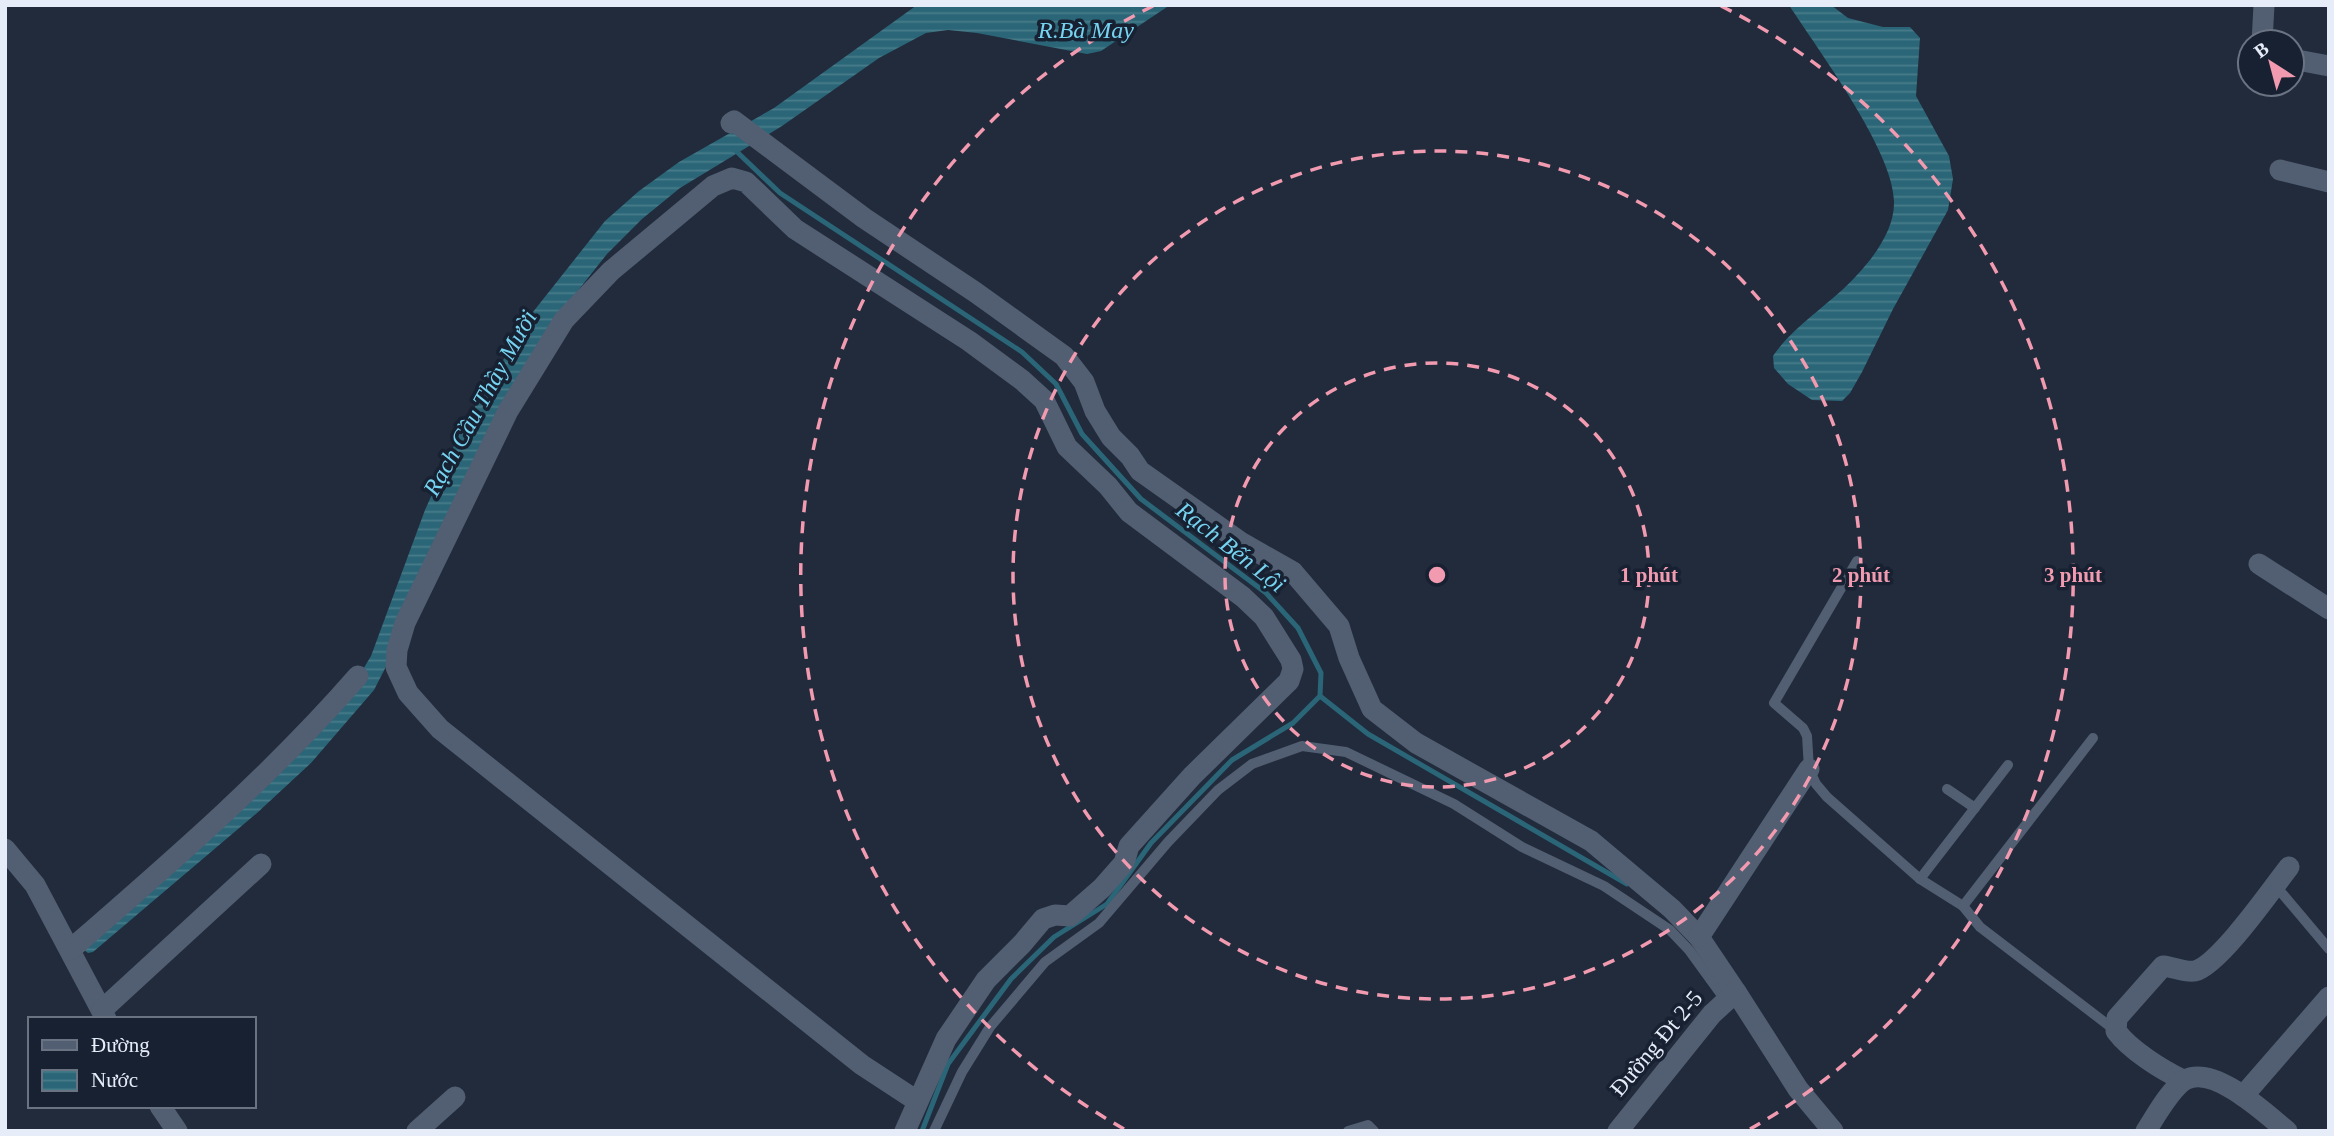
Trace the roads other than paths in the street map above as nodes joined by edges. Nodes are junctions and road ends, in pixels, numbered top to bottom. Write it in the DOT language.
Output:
graph roads {
  1 [pos="2264,5"];
  2 [pos="2263,28"];
  3 [pos="2306,62"];
  4 [pos="2329,66"];
  5 [pos="734,124"];
  6 [pos="2280,170"];
  7 [pos="2329,182"];
  8 [pos="1857,561"];
  9 [pos="2259,564"];
  10 [pos="2329,609"];
  11 [pos="358,676"];
  12 [pos="2093,738"];
  13 [pos="2008,765"];
  14 [pos="1809,769"];
  15 [pos="1947,789"];
  16 [pos="1975,808"];
  17 [pos="5,849"];
  18 [pos="261,864"];
  19 [pos="2289,867"];
  20 [pos="1920,879"];
  21 [pos="2275,885"];
  22 [pos="1963,906"];
  23 [pos="1699,937"];
  24 [pos="2329,949"];
  25 [pos="70,950"];
  26 [pos="1731,997"];
  27 [pos="2329,997"];
  28 [pos="104,1014"];
  29 [pos="2116,1031"];
  30 [pos="2183,1080"];
  31 [pos="2243,1096"];
  32 [pos="454,1097"];
  33 [pos="917,1101"];
  34 [pos="161,1108"];
  35 [pos="177,1131"];
  36 [pos="417,1131"];
  37 [pos="905,1131"];
  38 [pos="934,1131"];
  39 [pos="1348,1131"];
  40 [pos="1374,1131"];
  41 [pos="1618,1131"];
  42 [pos="1833,1131"];
  43 [pos="2146,1131"];
  44 [pos="2287,1131"];
  1 -- 2 [label="street"];
  3 -- 4 [label="street"];
  5 -- 23 [label="street"];
  6 -- 7 [label="street"];
  8 -- 14 [label="lane"];
  9 -- 10 [label="street"];
  11 -- 25 [label="street"];
  12 -- 22 [label="lane"];
  13 -- 16 [label="lane"];
  14 -- 20 [label="lane"];
  14 -- 23 [label="street"];
  15 -- 16 [label="lane"];
  16 -- 20 [label="lane"];
  17 -- 25 [label="street"];
  18 -- 28 [label="street"];
  19 -- 21 [label="street"];
  20 -- 22 [label="lane"];
  21 -- 24 [label="lane"];
  21 -- 29 [label="street"];
  22 -- 29 [label="lane"];
  23 -- 26 [label="street"];
  25 -- 28 [label="street"];
  26 -- 38 [label="lane"];
  26 -- 41 [label="street, Đường Đt 2-5"];
  26 -- 42 [label="street, Đường Đt 2-5"];
  27 -- 31 [label="street"];
  29 -- 30 [label="street"];
  30 -- 31 [label="street"];
  30 -- 43 [label="street"];
  31 -- 44 [label="street"];
  32 -- 36 [label="street"];
  33 -- 33 [label="street"];
  33 -- 37 [label="street"];
  34 -- 35 [label="street"];
  39 -- 40 [label="lane"];
}
